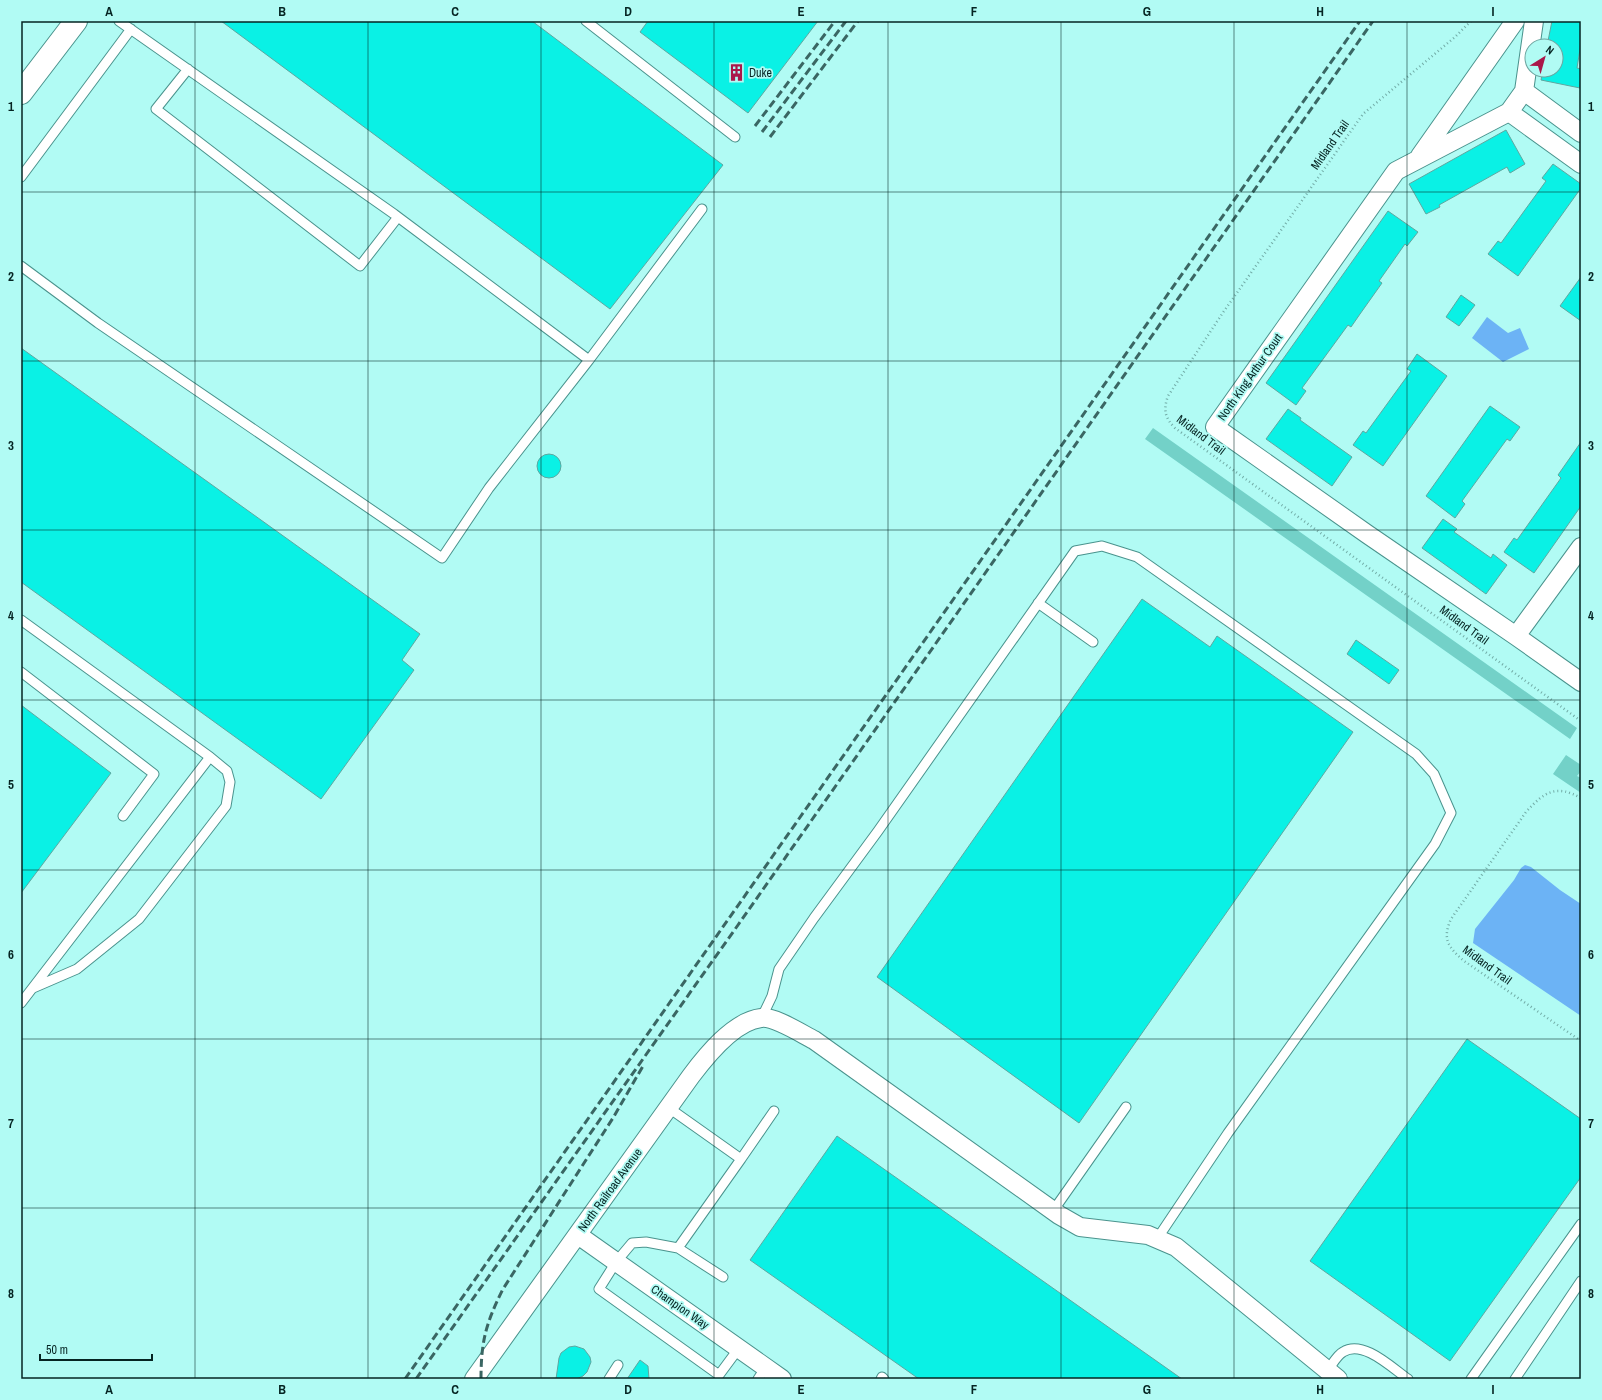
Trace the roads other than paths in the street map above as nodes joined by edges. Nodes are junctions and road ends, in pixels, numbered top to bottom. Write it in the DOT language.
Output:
graph roads {
  1 [pos="76,21"];
  2 [pos="119,21"];
  3 [pos="586,21"];
  4 [pos="1515,21"];
  5 [pos="1534,21"];
  6 [pos="131,30"];
  7 [pos="188,69"];
  8 [pos="1524,91"];
  9 [pos="21,93"];
  10 [pos="1509,112"];
  11 [pos="1581,133"];
  12 [pos="735,137"];
  13 [pos="1418,159"];
  14 [pos="1581,164"];
  15 [pos="21,177"];
  16 [pos="702,209"];
  17 [pos="398,217"];
  18 [pos="21,266"];
  19 [pos="589,360"];
  20 [pos="1581,547"];
  21 [pos="1038,603"];
  22 [pos="21,620"];
  23 [pos="1516,636"];
  24 [pos="1093,642"];
  25 [pos="21,672"];
  26 [pos="1581,682"];
  27 [pos="210,757"];
  28 [pos="123,816"];
  29 [pos="31,989"];
  30 [pos="21,1003"];
  31 [pos="762,1017"];
  32 [pos="1126,1107"];
  33 [pos="669,1108"];
  34 [pos="774,1111"];
  35 [pos="740,1159"];
  36 [pos="1053,1211"];
  37 [pos="1581,1224"];
  38 [pos="578,1235"];
  39 [pos="1157,1239"];
  40 [pos="678,1248"];
  41 [pos="616,1262"];
  42 [pos="722,1277"];
  43 [pos="1581,1281"];
  44 [pos="739,1348"];
  45 [pos="618,1365"];
  46 [pos="762,1373"];
  47 [pos="1332,1375"];
  48 [pos="474,1379"];
  49 [pos="608,1379"];
  50 [pos="782,1379"];
  51 [pos="881,1379"];
  52 [pos="884,1379"];
  53 [pos="1408,1379"];
  54 [pos="1471,1379"];
  55 [pos="1515,1379"];
  1 -- 9 [label="street"];
  2 -- 6 [label="lane"];
  3 -- 12 [label="lane"];
  4 -- 13 [label="street"];
  5 -- 8 [label="street, North King Arthur Court"];
  6 -- 7 [label="lane"];
  6 -- 15 [label="lane"];
  7 -- 17 [label="lane"];
  7 -- 17 [label="lane"];
  8 -- 10 [label="street, North King Arthur Court"];
  8 -- 11 [label="street"];
  10 -- 13 [label="street, North King Arthur Court"];
  10 -- 14 [label="street"];
  13 -- 23 [label="street, North King Arthur Court"];
  16 -- 19 [label="lane"];
  17 -- 19 [label="lane"];
  18 -- 19 [label="lane"];
  20 -- 23 [label="street"];
  21 -- 24 [label="lane"];
  21 -- 31 [label="lane"];
  21 -- 39 [label="lane"];
  22 -- 27 [label="lane"];
  23 -- 26 [label="street, North King Arthur Court"];
  25 -- 28 [label="lane"];
  27 -- 29 [label="lane"];
  27 -- 29 [label="lane"];
  29 -- 30 [label="lane"];
  31 -- 33 [label="street, North Railroad Avenue"];
  31 -- 36 [label="street"];
  32 -- 36 [label="lane"];
  33 -- 35 [label="lane"];
  33 -- 38 [label="street, North Railroad Avenue"];
  34 -- 35 [label="lane"];
  35 -- 40 [label="lane"];
  36 -- 39 [label="street"];
  37 -- 54 [label="lane"];
  38 -- 41 [label="street, Champion Way"];
  38 -- 48 [label="street, North Railroad Avenue"];
  39 -- 47 [label="street"];
  40 -- 41 [label="lane"];
  40 -- 42 [label="lane"];
  41 -- 44 [label="street, Champion Way"];
  41 -- 44 [label="lane"];
  43 -- 55 [label="lane"];
  44 -- 46 [label="street, Champion Way"];
  45 -- 49 [label="lane"];
  46 -- 50 [label="street, Champion Way"];
  47 -- 53 [label="lane"];
  51 -- 52 [label="lane"];
}
